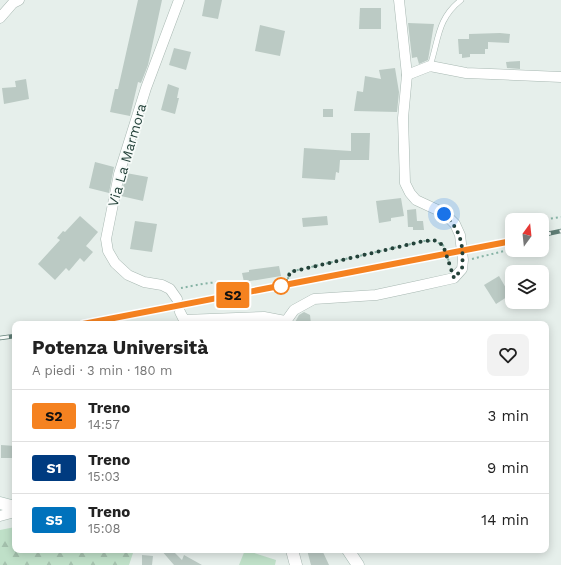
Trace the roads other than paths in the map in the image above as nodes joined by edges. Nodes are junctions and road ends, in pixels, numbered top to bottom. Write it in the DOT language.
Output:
graph roads {
  1 [pos="19,0"];
  2 [pos="179,0"];
  3 [pos="399,0"];
  4 [pos="461,0"];
  5 [pos="0,18"];
  6 [pos="430,66"];
  7 [pos="407,75"];
  8 [pos="561,77"];
  9 [pos="177,299"];
  10 [pos="180,312"];
  11 [pos="280,321"];
  12 [pos="285,321"];
  13 [pos="0,503"];
  14 [pos="12,506"];
  15 [pos="12,513"];
  16 [pos="0,516"];
  17 [pos="350,553"];
  18 [pos="358,565"];
  1 -- 5 [label="street"];
  2 -- 9 [label="street, Via La Marmora"];
  3 -- 7 [label="street"];
  4 -- 6 [label="lane"];
  6 -- 7 [label="street"];
  6 -- 8 [label="street"];
  7 -- 12 [label="street"];
  10 -- 11 [label="street"];
  13 -- 14 [label="main road"];
  15 -- 16 [label="street"];
  17 -- 18 [label="main road"];
}
